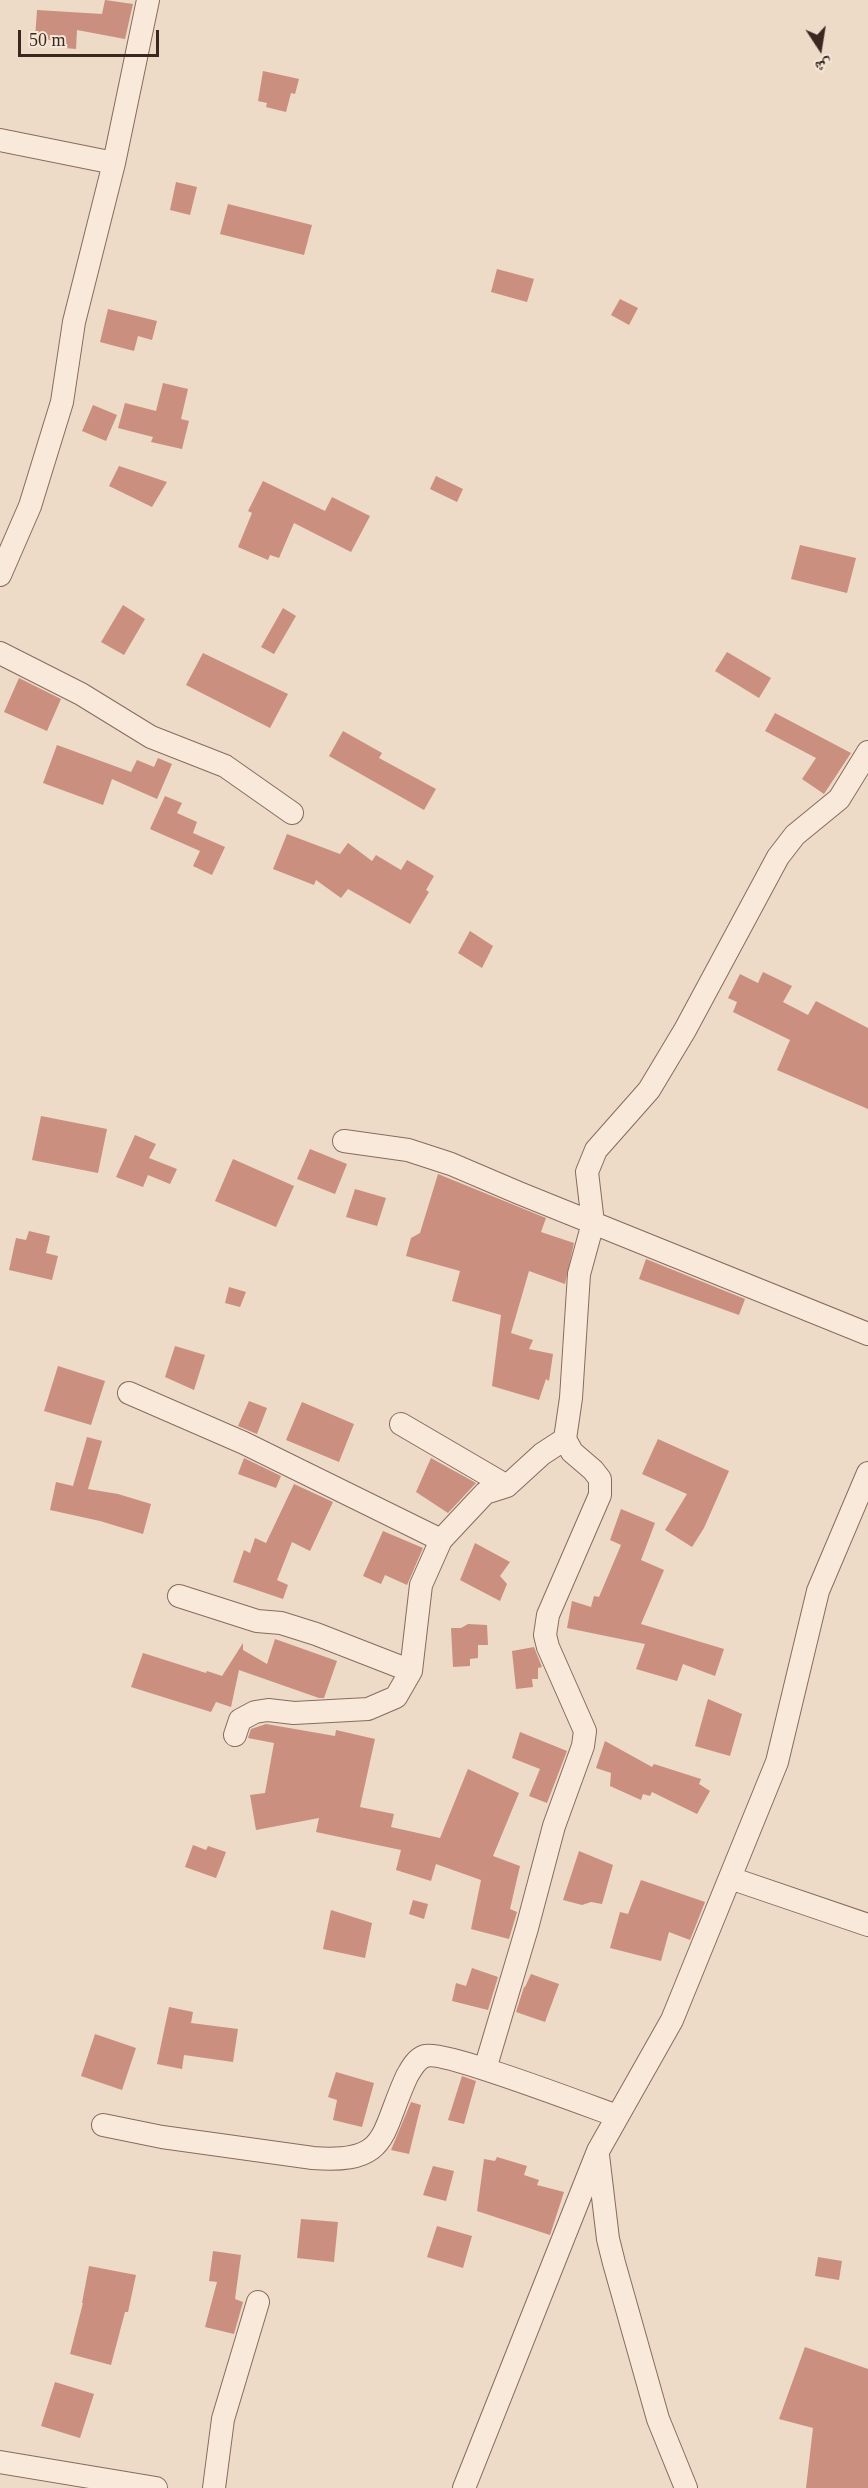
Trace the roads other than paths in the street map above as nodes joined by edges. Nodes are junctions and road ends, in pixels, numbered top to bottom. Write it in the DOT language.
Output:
graph roads {
  1 [pos="148,0"];
  2 [pos="0,140"];
  3 [pos="114,163"];
  4 [pos="1,568"];
  5 [pos="0,653"];
  6 [pos="868,752"];
  7 [pos="292,813"];
  8 [pos="344,1141"];
  9 [pos="593,1223"];
  10 [pos="868,1334"];
  11 [pos="129,1393"];
  12 [pos="401,1424"];
  13 [pos="565,1439"];
  14 [pos="868,1473"];
  15 [pos="507,1486"];
  16 [pos="441,1540"];
  17 [pos="178,1596"];
  18 [pos="411,1671"];
  19 [pos="235,1735"];
  20 [pos="730,1878"];
  21 [pos="868,1924"];
  22 [pos="485,2069"];
  23 [pos="617,2116"];
  24 [pos="104,2125"];
  25 [pos="598,2151"];
  26 [pos="258,2302"];
  27 [pos="0,2462"];
  28 [pos="156,2488"];
  29 [pos="214,2488"];
  30 [pos="464,2488"];
  31 [pos="686,2488"];
  1 -- 3 [label="street"];
  2 -- 3 [label="street"];
  3 -- 4 [label="street"];
  5 -- 7 [label="street"];
  6 -- 9 [label="street"];
  8 -- 9 [label="street"];
  9 -- 10 [label="street"];
  9 -- 13 [label="street"];
  11 -- 16 [label="street"];
  12 -- 15 [label="street"];
  13 -- 15 [label="street"];
  13 -- 22 [label="street"];
  14 -- 20 [label="street"];
  15 -- 16 [label="street"];
  16 -- 18 [label="street"];
  17 -- 18 [label="street"];
  18 -- 19 [label="street"];
  20 -- 21 [label="street"];
  20 -- 23 [label="street"];
  22 -- 23 [label="street"];
  22 -- 24 [label="street"];
  23 -- 25 [label="street"];
  25 -- 30 [label="street"];
  25 -- 31 [label="street"];
  26 -- 29 [label="street"];
  27 -- 28 [label="street"];
}
